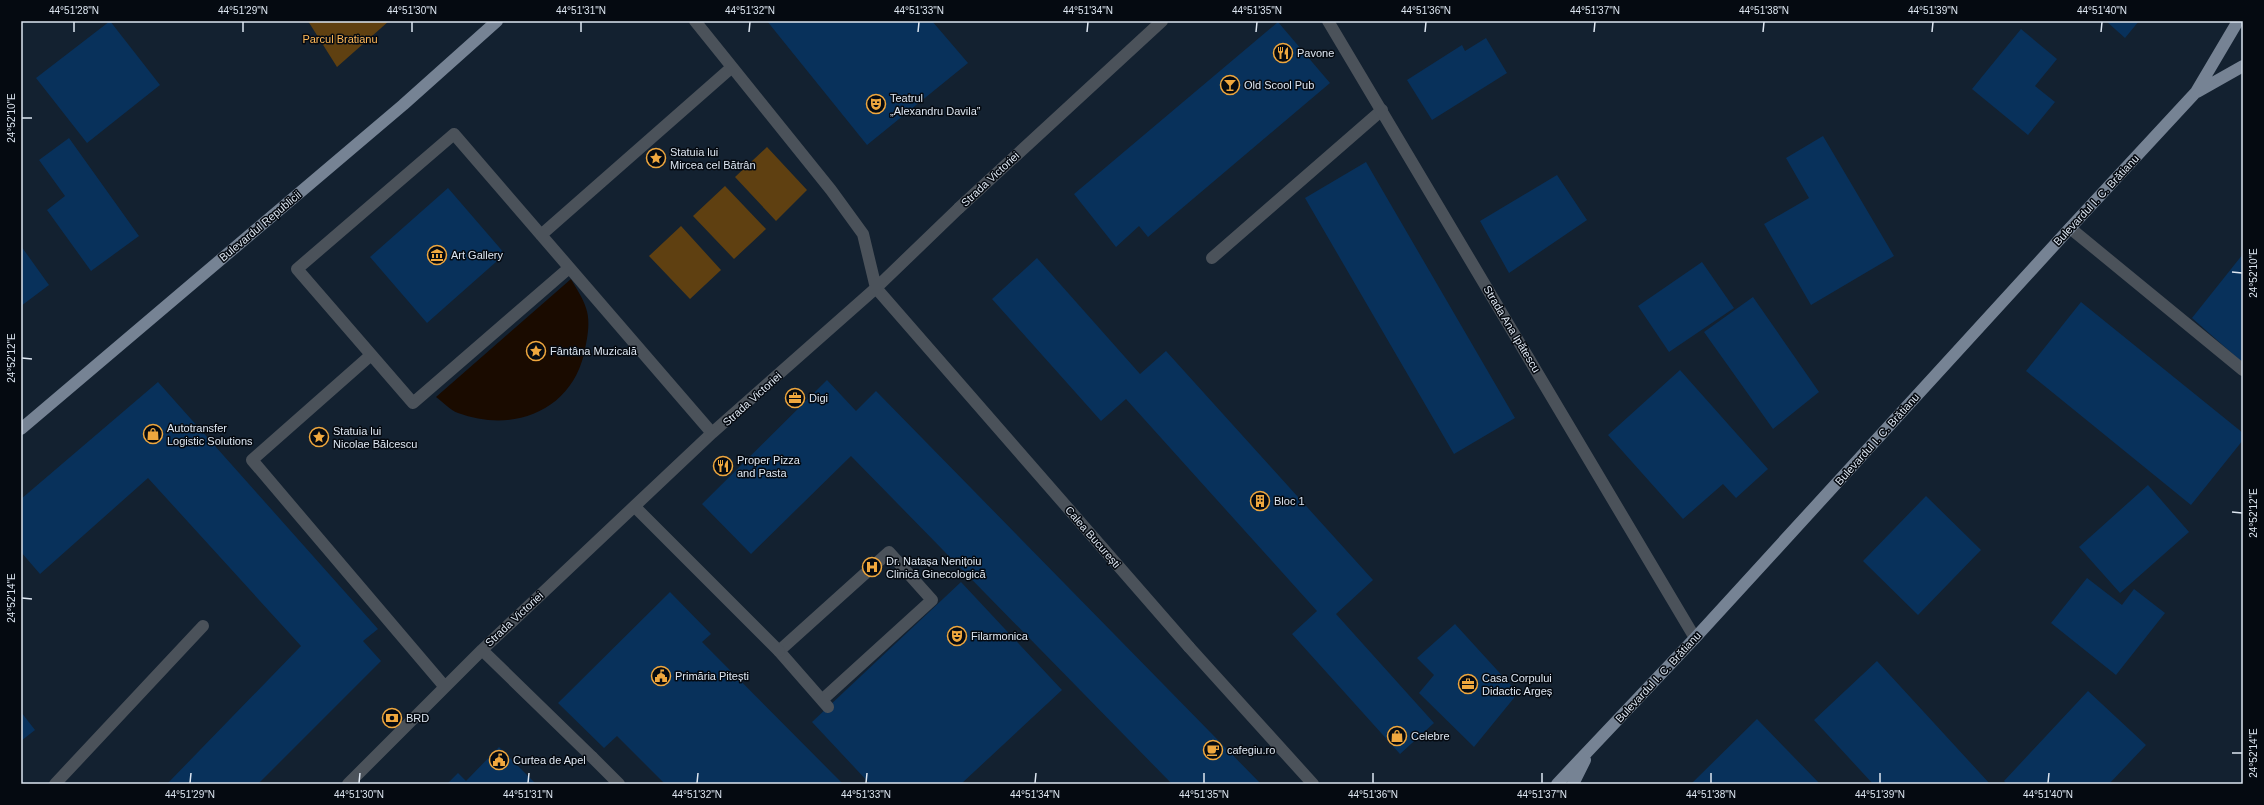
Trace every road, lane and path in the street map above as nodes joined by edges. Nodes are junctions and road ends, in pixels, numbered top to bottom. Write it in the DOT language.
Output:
graph roads {
  1 [pos="497,21"];
  2 [pos="695,21"];
  3 [pos="1162,21"];
  4 [pos="1328,21"];
  5 [pos="2238,21"];
  6 [pos="2243,66"];
  7 [pos="731,68"];
  8 [pos="2196,92"];
  9 [pos="1382,110"];
  10 [pos="2070,228"];
  11 [pos="541,234"];
  12 [pos="1212,258"];
  13 [pos="569,268"];
  14 [pos="876,288"];
  15 [pos="371,355"];
  16 [pos="2243,370"];
  17 [pos="21,429"];
  18 [pos="712,433"];
  19 [pos="635,507"];
  20 [pos="203,626"];
  21 [pos="1695,638"];
  22 [pos="482,650"];
  23 [pos="779,651"];
  24 [pos="445,687"];
  25 [pos="1590,750"];
  26 [pos="55,784"];
  27 [pos="348,784"];
  28 [pos="619,784"];
  29 [pos="1313,784"];
  30 [pos="1557,784"];
  31 [pos="1573,784"];
  1 -- 17 [label="main road, Bulevardul Republicii"];
  2 -- 7 [label="street"];
  3 -- 14 [label="street, Strada Victoriei"];
  4 -- 9 [label="street, Strada Ana Ipătescu"];
  5 -- 8 [label="main road, Bulevardul I. C. Brătianu"];
  6 -- 8 [label="main road, Bulevardul I. C. Brătianu"];
  7 -- 11 [label="street"];
  7 -- 14 [label="street"];
  8 -- 10 [label="main road, Bulevardul I. C. Brătianu"];
  9 -- 12 [label="street"];
  9 -- 21 [label="street, Strada Ana Ipătescu"];
  10 -- 16 [label="street"];
  10 -- 21 [label="main road, Bulevardul I. C. Brătianu"];
  11 -- 13 [label="street"];
  11 -- 15 [label="street"];
  13 -- 15 [label="street"];
  13 -- 18 [label="street"];
  14 -- 18 [label="street, Strada Victoriei"];
  14 -- 29 [label="street, Calea București"];
  15 -- 24 [label="street"];
  18 -- 19 [label="street, Strada Victoriei"];
  19 -- 22 [label="street, Strada Victoriei"];
  19 -- 23 [label="street"];
  20 -- 26 [label="street"];
  21 -- 25 [label="main road, Bulevardul I. C. Brătianu"];
  22 -- 24 [label="street, Strada Victoriei"];
  22 -- 28 [label="street"];
  23 -- 23 [label="street"];
  24 -- 27 [label="street, Strada Victoriei"];
  25 -- 30 [label="main road, Bulevardul I. C. Brătianu"];
  25 -- 31 [label="main road"];
}
